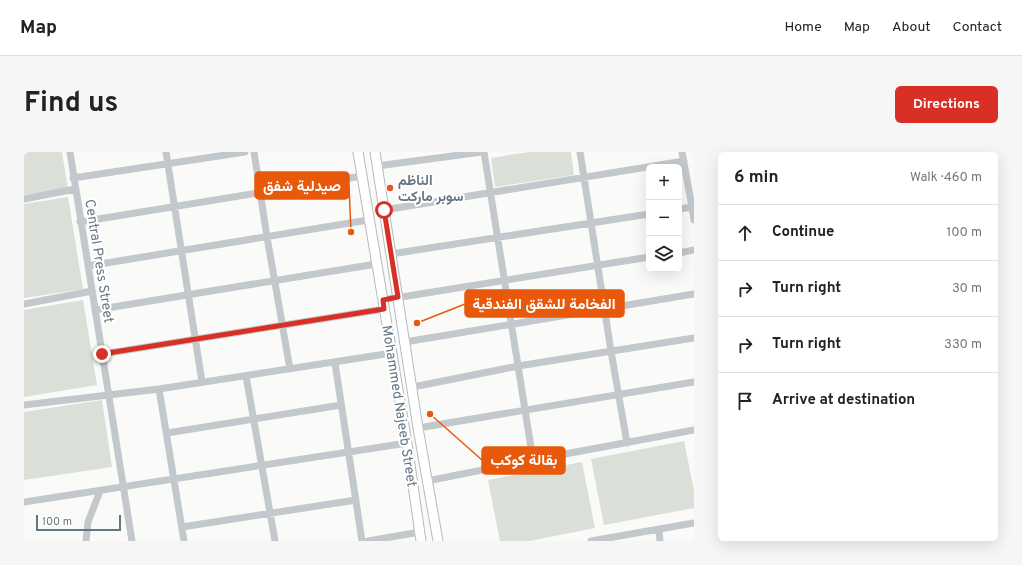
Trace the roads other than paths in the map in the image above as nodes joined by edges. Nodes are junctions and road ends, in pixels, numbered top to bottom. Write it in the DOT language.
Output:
graph roads {
  1 [pos="70,152"];
  2 [pos="166,152"];
  3 [pos="245,152"];
  4 [pos="254,152"];
  5 [pos="358,152"];
  6 [pos="375,152"];
  7 [pos="483,152"];
  8 [pos="580,152"];
  9 [pos="682,152"];
  10 [pos="684,161"];
  11 [pos="168,164"];
  12 [pos="377,166"];
  13 [pos="362,176"];
  14 [pos="73,178"];
  15 [pos="584,178"];
  16 [pos="75,189"];
  17 [pos="260,194"];
  18 [pos="491,194"];
  19 [pos="24,199"];
  20 [pos="175,208"];
  21 [pos="693,208"];
  22 [pos="682,209"];
  23 [pos="384,210"];
  24 [pos="646,214"];
  25 [pos="368,220"];
  26 [pos="694,220"];
  27 [pos="80,222"];
  28 [pos="590,222"];
  29 [pos="267,237"];
  30 [pos="498,237"];
  31 [pos="694,250"];
  32 [pos="182,251"];
  33 [pos="682,252"];
  34 [pos="391,254"];
  35 [pos="646,258"];
  36 [pos="376,264"];
  37 [pos="88,266"];
  38 [pos="597,266"];
  39 [pos="276,280"];
  40 [pos="504,281"];
  41 [pos="92,291"];
  42 [pos="190,294"];
  43 [pos="694,294"];
  44 [pos="398,297"];
  45 [pos="24,304"];
  46 [pos="383,304"];
  47 [pos="95,310"];
  48 [pos="604,310"];
  49 [pos="283,324"];
  50 [pos="512,326"];
  51 [pos="196,338"];
  52 [pos="694,338"];
  53 [pos="405,342"];
  54 [pos="611,351"];
  55 [pos="392,353"];
  56 [pos="102,354"];
  57 [pos="335,363"];
  58 [pos="518,366"];
  59 [pos="290,369"];
  60 [pos="246,376"];
  61 [pos="202,382"];
  62 [pos="694,382"];
  63 [pos="413,386"];
  64 [pos="159,389"];
  65 [pos="619,394"];
  66 [pos="108,395"];
  67 [pos="24,406"];
  68 [pos="341,406"];
  69 [pos="525,410"];
  70 [pos="254,419"];
  71 [pos="418,428"];
  72 [pos="694,430"];
  73 [pos="167,433"];
  74 [pos="407,443"];
  75 [pos="627,443"];
  76 [pos="349,452"];
  77 [pos="532,460"];
  78 [pos="262,465"];
  79 [pos="174,479"];
  80 [pos="427,481"];
  81 [pos="123,487"];
  82 [pos="100,491"];
  83 [pos="356,500"];
  84 [pos="24,502"];
  85 [pos="270,513"];
  86 [pos="694,523"];
  87 [pos="182,527"];
  88 [pos="658,529"];
  89 [pos="420,537"];
  90 [pos="86,541"];
  91 [pos="132,541"];
  92 [pos="184,541"];
  93 [pos="275,541"];
  94 [pos="362,541"];
  95 [pos="368,541"];
  96 [pos="438,541"];
  97 [pos="591,541"];
  98 [pos="660,541"];
  1 -- 14 [label="street, Central Press Street"];
  2 -- 11 [label="street"];
  3 -- 11 [label="street"];
  4 -- 17 [label="street"];
  5 -- 13 [label="main road, Mohammed Najeeb Street"];
  6 -- 12 [label="main road, Mohammed Najeeb Street"];
  7 -- 12 [label="street"];
  7 -- 18 [label="street"];
  8 -- 15 [label="street"];
  9 -- 10 [label="street"];
  10 -- 15 [label="street"];
  10 -- 21 [label="street"];
  11 -- 14 [label="street"];
  11 -- 20 [label="street"];
  12 -- 23 [label="main road, Mohammed Najeeb Street"];
  13 -- 17 [label="street"];
  13 -- 25 [label="main road, Mohammed Najeeb Street"];
  14 -- 16 [label="street, Central Press Street"];
  15 -- 18 [label="street"];
  15 -- 28 [label="street"];
  16 -- 19 [label="street"];
  16 -- 27 [label="street, Central Press Street"];
  17 -- 20 [label="street"];
  17 -- 29 [label="street"];
  18 -- 23 [label="street"];
  18 -- 30 [label="street"];
  20 -- 27 [label="street"];
  20 -- 32 [label="street"];
  21 -- 22 [label="street"];
  21 -- 26 [label="street"];
  23 -- 34 [label="main road, Mohammed Najeeb Street"];
  24 -- 28 [label="street"];
  25 -- 29 [label="street"];
  25 -- 36 [label="main road, Mohammed Najeeb Street"];
  27 -- 37 [label="street, Central Press Street"];
  28 -- 30 [label="street"];
  28 -- 38 [label="street"];
  29 -- 32 [label="street"];
  29 -- 39 [label="street"];
  30 -- 34 [label="street"];
  30 -- 40 [label="street"];
  31 -- 33 [label="street"];
  32 -- 37 [label="street"];
  32 -- 42 [label="street"];
  34 -- 44 [label="main road, Mohammed Najeeb Street"];
  35 -- 38 [label="street"];
  36 -- 39 [label="street"];
  36 -- 46 [label="main road, Mohammed Najeeb Street"];
  37 -- 41 [label="street, Central Press Street"];
  38 -- 40 [label="street"];
  38 -- 48 [label="street"];
  39 -- 42 [label="street"];
  39 -- 49 [label="street"];
  40 -- 44 [label="street"];
  40 -- 50 [label="street"];
  41 -- 45 [label="street"];
  41 -- 47 [label="street, Central Press Street"];
  42 -- 47 [label="street"];
  42 -- 51 [label="street"];
  43 -- 48 [label="street"];
  44 -- 46 [label="street"];
  44 -- 53 [label="main road, Mohammed Najeeb Street"];
  46 -- 49 [label="street"];
  46 -- 55 [label="main road, Mohammed Najeeb Street"];
  47 -- 56 [label="street, Central Press Street"];
  48 -- 50 [label="street"];
  48 -- 54 [label="street"];
  49 -- 51 [label="street"];
  49 -- 59 [label="street"];
  50 -- 53 [label="street"];
  50 -- 58 [label="street"];
  51 -- 56 [label="street"];
  51 -- 61 [label="street"];
  52 -- 54 [label="street"];
  53 -- 63 [label="main road, Mohammed Najeeb Street"];
  54 -- 58 [label="street"];
  54 -- 65 [label="street"];
  55 -- 57 [label="street"];
  55 -- 74 [label="main road, Mohammed Najeeb Street"];
  56 -- 66 [label="street, Central Press Street"];
  57 -- 59 [label="street"];
  57 -- 68 [label="street"];
  58 -- 63 [label="street"];
  58 -- 69 [label="street"];
  59 -- 60 [label="street"];
  60 -- 61 [label="street"];
  60 -- 70 [label="street"];
  61 -- 64 [label="street"];
  62 -- 65 [label="street"];
  63 -- 71 [label="main road, Mohammed Najeeb Street"];
  64 -- 66 [label="street"];
  64 -- 73 [label="street"];
  65 -- 69 [label="street"];
  65 -- 75 [label="street"];
  66 -- 67 [label="street"];
  66 -- 81 [label="street, Central Press Street"];
  68 -- 70 [label="street"];
  68 -- 76 [label="street"];
  69 -- 71 [label="street"];
  69 -- 77 [label="street"];
  70 -- 73 [label="street"];
  70 -- 78 [label="street"];
  71 -- 80 [label="main road, Mohammed Najeeb Street"];
  72 -- 75 [label="street"];
  73 -- 79 [label="street"];
  74 -- 76 [label="street"];
  74 -- 89 [label="main road, Mohammed Najeeb Street"];
  75 -- 77 [label="street"];
  76 -- 78 [label="street"];
  76 -- 83 [label="street"];
  77 -- 80 [label="street"];
  78 -- 79 [label="street"];
  78 -- 85 [label="street"];
  79 -- 81 [label="street"];
  79 -- 87 [label="street"];
  80 -- 96 [label="main road, Mohammed Najeeb Street"];
  81 -- 82 [label="street"];
  81 -- 91 [label="street, Central Press Street"];
  82 -- 84 [label="street"];
  82 -- 90 [label="street"];
  83 -- 85 [label="street"];
  83 -- 94 [label="street"];
  85 -- 87 [label="street"];
  85 -- 93 [label="street"];
  86 -- 88 [label="street"];
  87 -- 92 [label="street"];
  88 -- 97 [label="street"];
  88 -- 98 [label="street"];
  89 -- 95 [label="street"];
}
